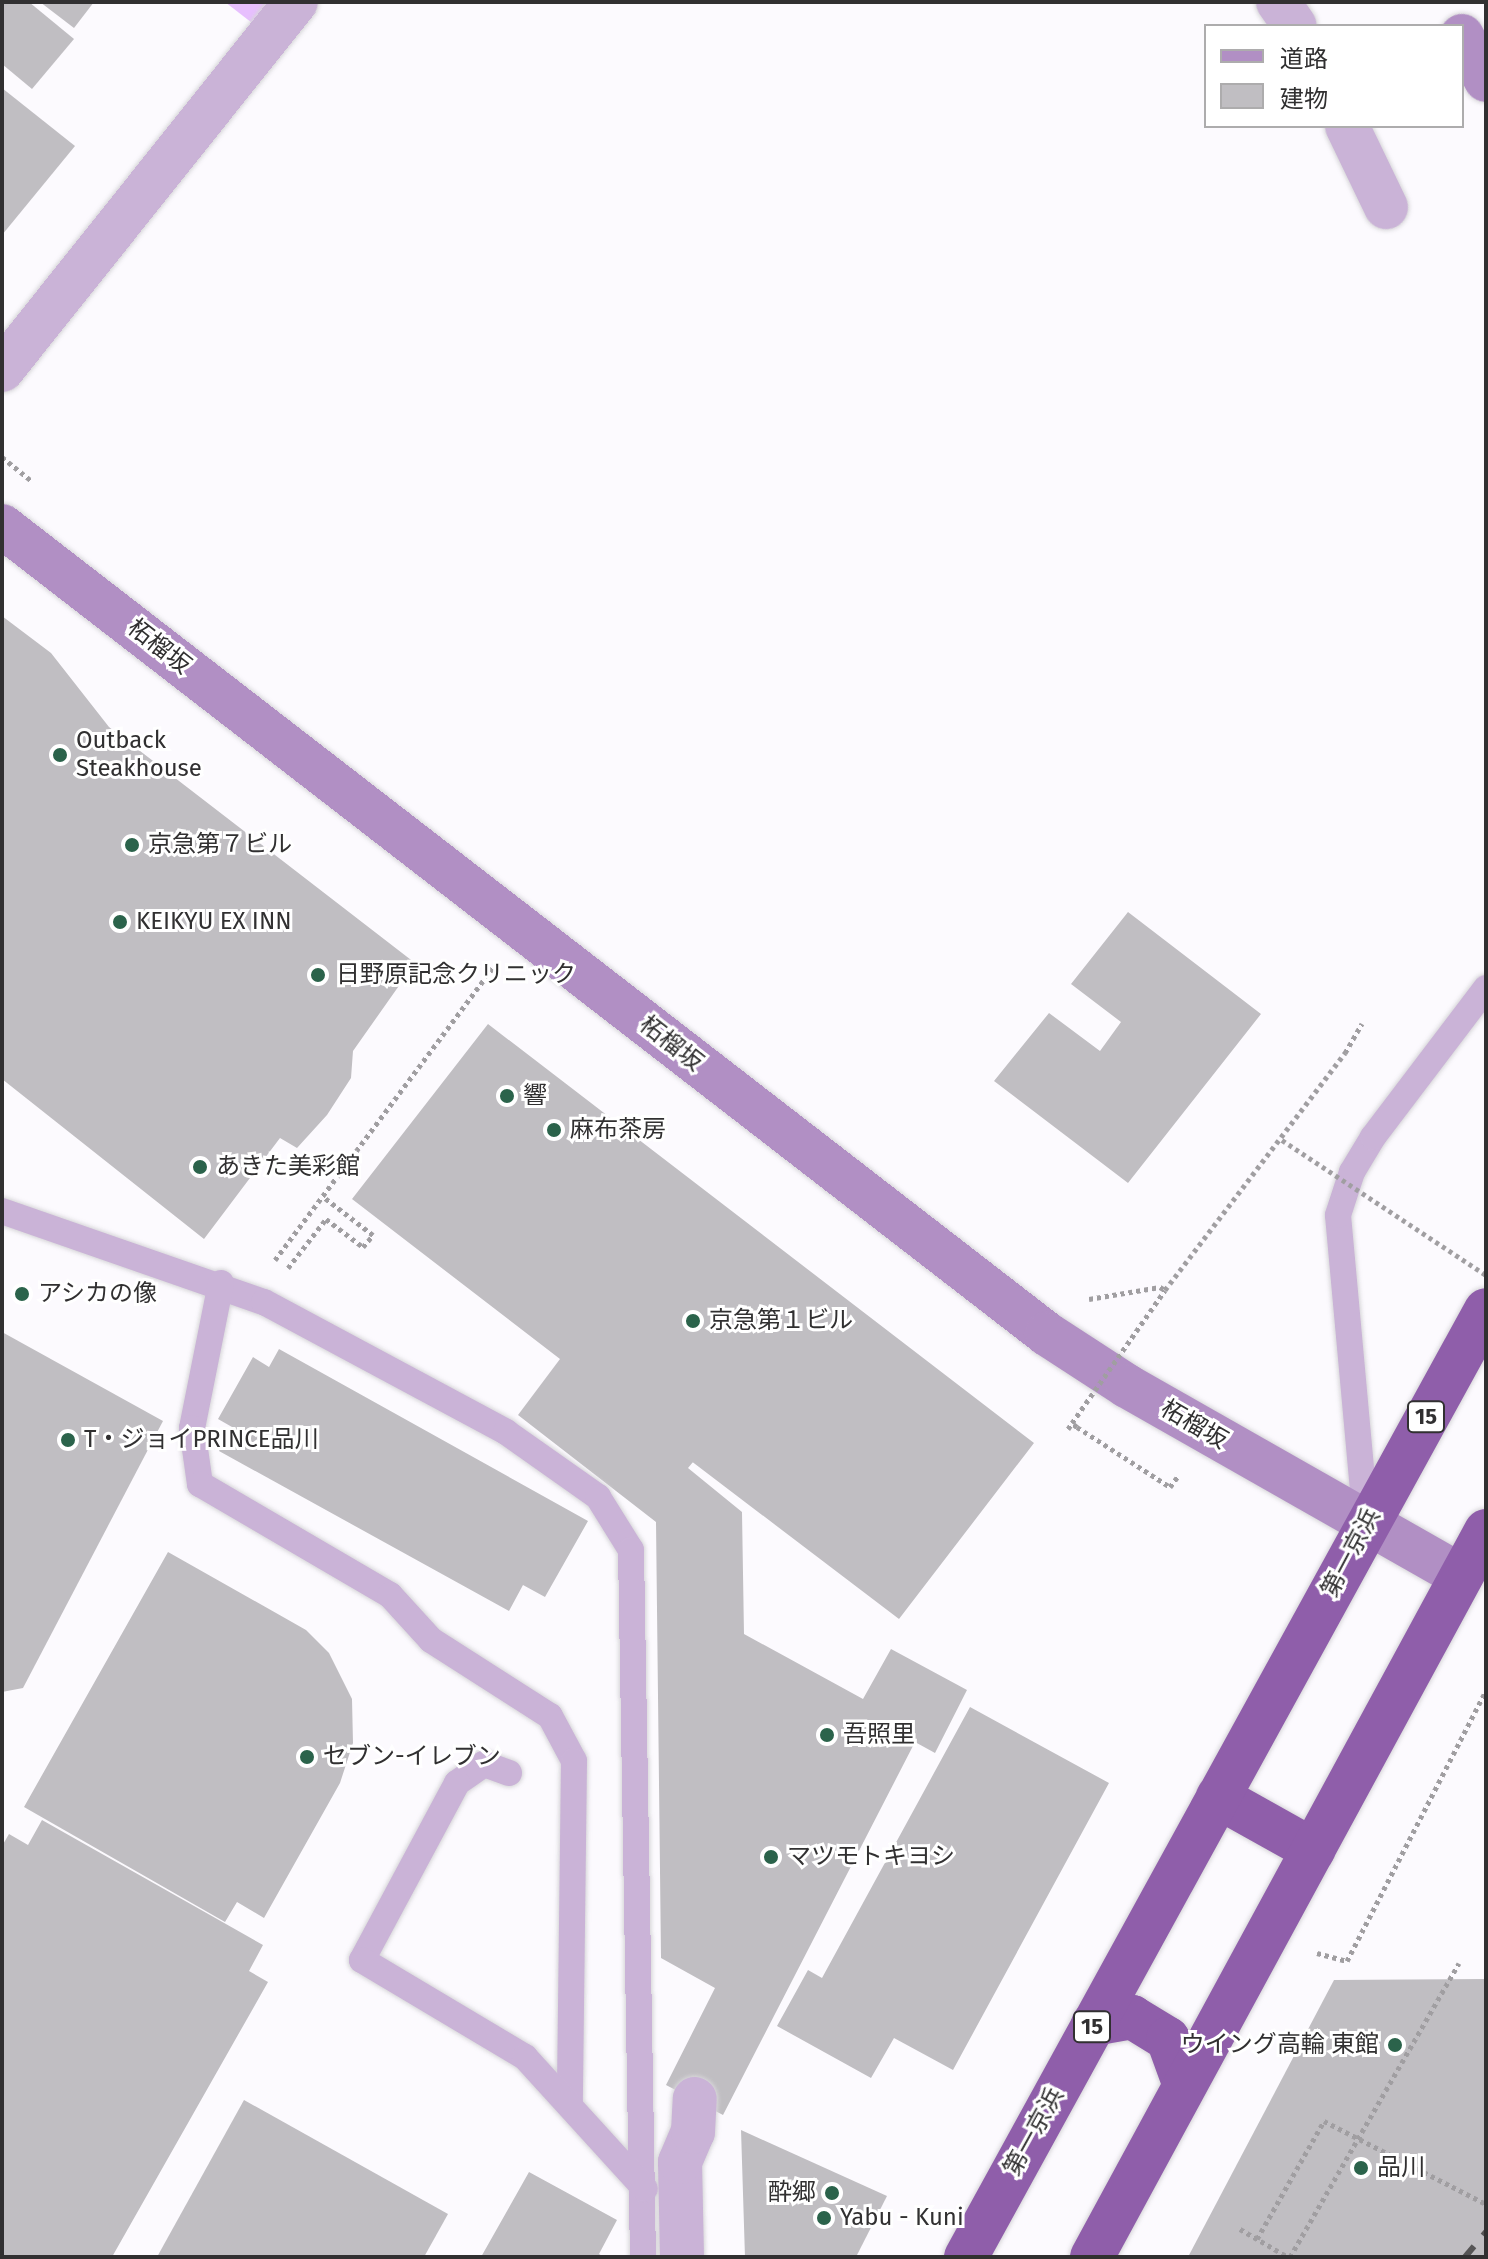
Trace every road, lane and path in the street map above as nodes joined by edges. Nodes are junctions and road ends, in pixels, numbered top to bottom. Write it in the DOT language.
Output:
graph roads {
  1 [pos="296,2"];
  2 [pos="1278,2"];
  3 [pos="1445,2"];
  4 [pos="1294,24"];
  5 [pos="1456,24"];
  6 [pos="1464,40"];
  7 [pos="1486,80"];
  8 [pos="1348,128"];
  9 [pos="1386,207"];
  10 [pos="2,370"];
  11 [pos="2,526"];
  12 [pos="487,975"];
  13 [pos="1486,988"];
  14 [pos="1362,1024"];
  15 [pos="1282,1140"];
  16 [pos="325,1198"];
  17 [pos="2,1211"];
  18 [pos="288,1244"];
  19 [pos="1486,1275"];
  20 [pos="278,1282"];
  21 [pos="221,1283"];
  22 [pos="1163,1288"];
  23 [pos="1076,1299"];
  24 [pos="1486,1310"];
  25 [pos="1178,1476"];
  26 [pos="1366,1523"];
  27 [pos="1486,1531"];
  28 [pos="1461,1576"];
  29 [pos="1486,1691"];
  30 [pos="509,1773"];
  31 [pos="1218,1797"];
  32 [pos="1313,1850"];
  33 [pos="1315,1952"];
  34 [pos="1459,1963"];
  35 [pos="1093,2024"];
  36 [pos="1184,2083"];
  37 [pos="695,2099"];
  38 [pos="570,2104"];
  39 [pos="1360,2138"];
  40 [pos="645,2189"];
  41 [pos="1486,2204"];
  42 [pos="1240,2229"];
  43 [pos="1257,2239"];
  44 [pos="643,2257"];
  45 [pos="682,2257"];
  46 [pos="966,2257"];
  47 [pos="1092,2257"];
  48 [pos="1289,2257"];
  1 -- 10 [label="street"];
  2 -- 4 [label="street"];
  3 -- 5 [label="street"];
  6 -- 7 [label="street"];
  8 -- 9 [label="street"];
  11 -- 26 [label="street, 柘榴坂"];
  12 -- 16 [label="path"];
  13 -- 26 [label="lane"];
  14 -- 15 [label="path, bridge"];
  15 -- 19 [label="path, bridge"];
  15 -- 22 [label="path, bridge"];
  16 -- 18 [label="path"];
  16 -- 20 [label="path"];
  17 -- 21 [label="lane"];
  21 -- 38 [label="lane"];
  21 -- 40 [label="lane"];
  22 -- 23 [label="path"];
  22 -- 25 [label="path, bridge"];
  24 -- 26 [label="highway, 第一京浜 / 15"];
  26 -- 28 [label="street, 柘榴坂"];
  26 -- 31 [label="highway, 第一京浜 / 15"];
  27 -- 28 [label="highway"];
  28 -- 32 [label="highway"];
  29 -- 33 [label="path"];
  30 -- 38 [label="lane"];
  31 -- 32 [label="highway"];
  31 -- 35 [label="highway, 第一京浜 / 15"];
  32 -- 36 [label="highway"];
  34 -- 39 [label="path"];
  35 -- 36 [label="highway, 15"];
  35 -- 46 [label="highway, 第一京浜 / 15"];
  36 -- 47 [label="highway"];
  37 -- 45 [label="street"];
  38 -- 40 [label="lane"];
  39 -- 41 [label="path"];
  39 -- 43 [label="path"];
  39 -- 48 [label="path"];
  40 -- 44 [label="lane"];
  42 -- 43 [label="path"];
  43 -- 48 [label="path"];
}
